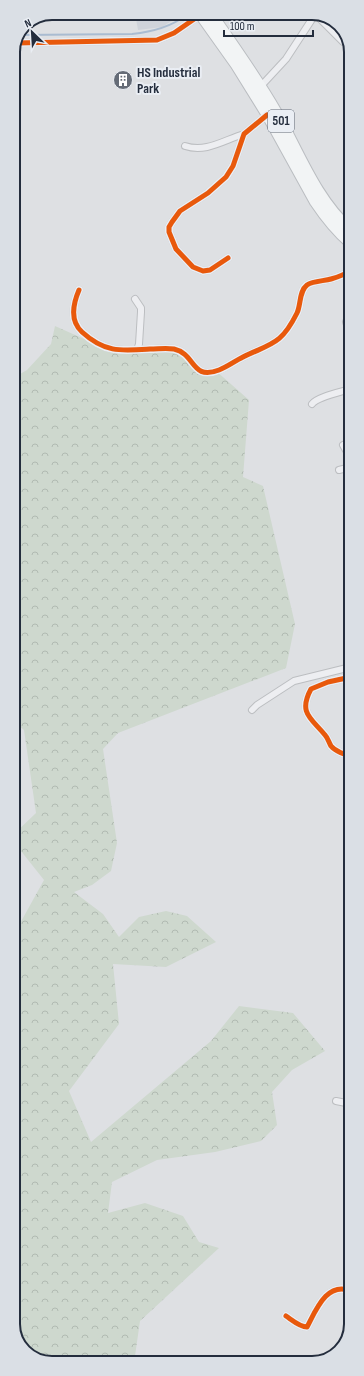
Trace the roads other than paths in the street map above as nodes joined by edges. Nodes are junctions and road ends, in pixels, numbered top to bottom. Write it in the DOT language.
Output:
graph roads {
  1 [pos="192,20"];
  2 [pos="204,20"];
  3 [pos="217,20"];
  4 [pos="312,20"];
  5 [pos="324,22"];
  6 [pos="341,40"];
  7 [pos="22,42"];
  8 [pos="261,86"];
  9 [pos="267,115"];
  10 [pos="244,134"];
  11 [pos="185,146"];
  12 [pos="344,222"];
  13 [pos="344,238"];
  14 [pos="228,258"];
  15 [pos="344,274"];
  16 [pos="79,290"];
  17 [pos="135,300"];
  18 [pos="138,350"];
  19 [pos="344,390"];
  20 [pos="312,404"];
  21 [pos="344,469"];
  22 [pos="339,470"];
  23 [pos="344,669"];
  24 [pos="344,679"];
  25 [pos="252,710"];
  26 [pos="344,754"];
  27 [pos="336,1101"];
  28 [pos="344,1103"];
  29 [pos="344,1289"];
  30 [pos="286,1316"];
  1 -- 7 [label="street"];
  2 -- 9 [label="main road, 501"];
  3 -- 8 [label="main road, 501"];
  4 -- 8 [label="street"];
  5 -- 6 [label="street"];
  8 -- 12 [label="main road, 501"];
  9 -- 10 [label="street"];
  9 -- 13 [label="main road, 501"];
  10 -- 11 [label="street"];
  10 -- 14 [label="street"];
  15 -- 18 [label="street"];
  16 -- 18 [label="street"];
  17 -- 18 [label="street"];
  19 -- 20 [label="street"];
  21 -- 22 [label="street"];
  23 -- 25 [label="street"];
  24 -- 26 [label="street"];
  27 -- 28 [label="street"];
  29 -- 30 [label="street"];
}
